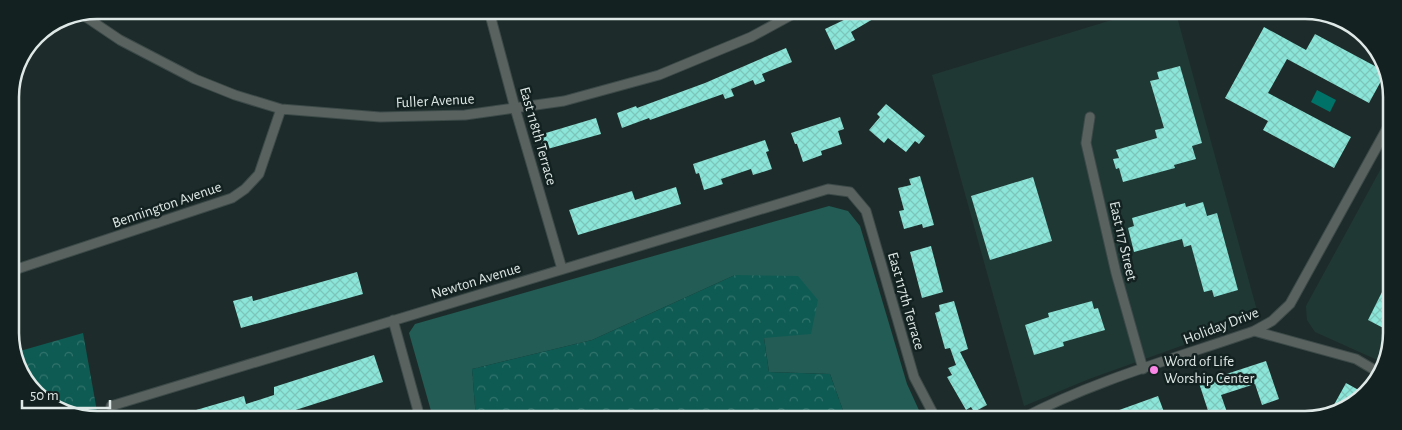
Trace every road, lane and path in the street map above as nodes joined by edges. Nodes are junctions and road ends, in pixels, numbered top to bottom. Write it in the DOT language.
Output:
graph roads {
  1 [pos="90,19"];
  2 [pos="491,19"];
  3 [pos="784,19"];
  4 [pos="515,108"];
  5 [pos="281,109"];
  6 [pos="1090,117"];
  7 [pos="1383,136"];
  8 [pos="850,192"];
  9 [pos="19,268"];
  10 [pos="562,269"];
  11 [pos="393,320"];
  12 [pos="1254,331"];
  13 [pos="1143,369"];
  14 [pos="1374,369"];
  15 [pos="112,406"];
  16 [pos="418,411"];
  17 [pos="932,411"];
  18 [pos="1036,411"];
  1 -- 5 [label="street, Fuller Avenue"];
  2 -- 4 [label="street, East 118th Terrace"];
  3 -- 4 [label="street, Fuller Avenue"];
  4 -- 5 [label="street, Fuller Avenue"];
  4 -- 10 [label="street, East 118th Terrace"];
  5 -- 9 [label="street, Bennington Avenue"];
  6 -- 13 [label="street, East 117 Street"];
  7 -- 12 [label="street, Holiday Drive"];
  8 -- 10 [label="street, Newton Avenue"];
  8 -- 17 [label="street, East 117th Terrace"];
  10 -- 11 [label="street, Newton Avenue"];
  11 -- 15 [label="street, Newton Avenue"];
  11 -- 16 [label="street"];
  12 -- 13 [label="street, Holiday Drive"];
  12 -- 14 [label="street"];
  13 -- 18 [label="street, Holiday Drive"];
}
